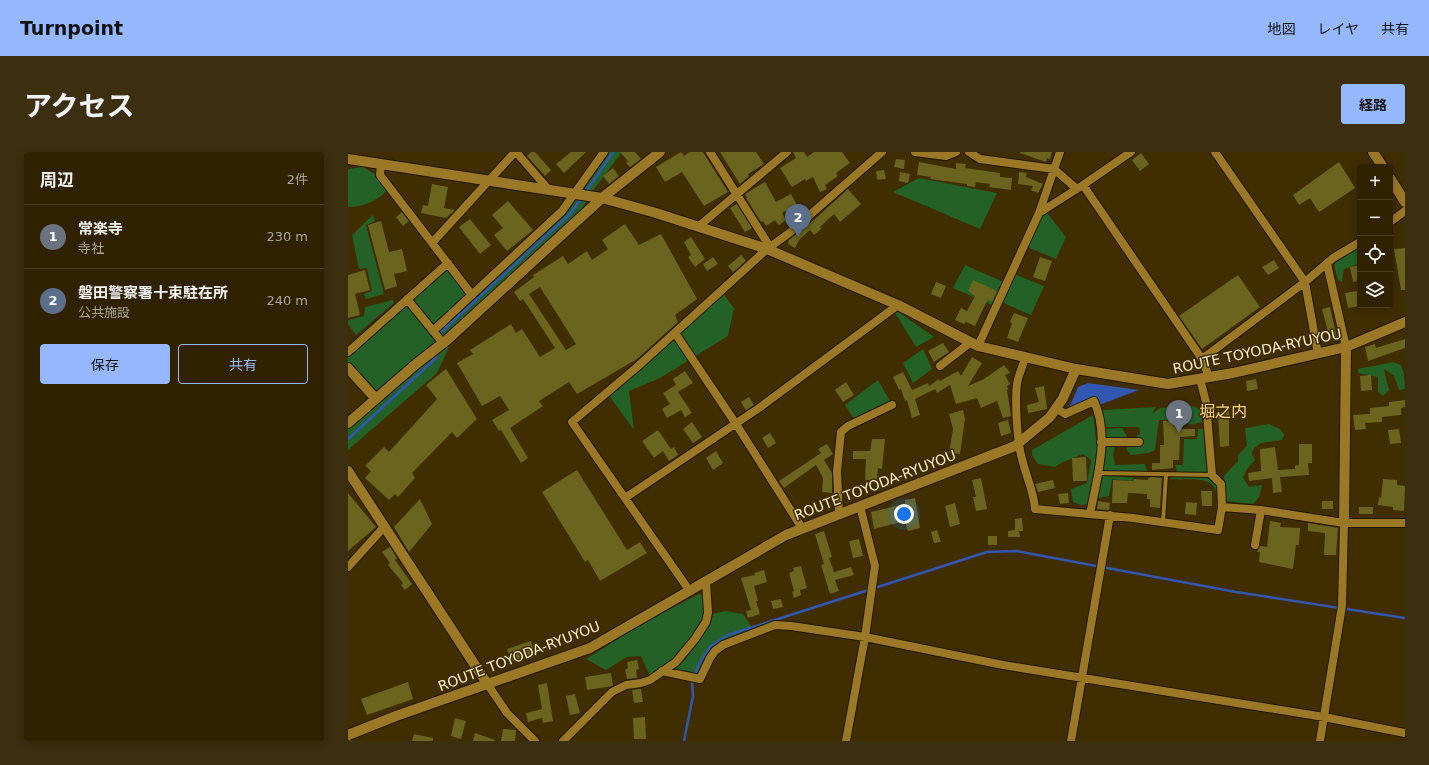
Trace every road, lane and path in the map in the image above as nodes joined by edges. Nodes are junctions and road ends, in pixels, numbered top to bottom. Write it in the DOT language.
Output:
graph roads {
  1 [pos="516,152"];
  2 [pos="604,152"];
  3 [pos="660,152"];
  4 [pos="710,152"];
  5 [pos="787,152"];
  6 [pos="915,152"];
  7 [pos="956,152"];
  8 [pos="969,152"];
  9 [pos="995,152"];
  10 [pos="1060,152"];
  11 [pos="1131,152"];
  12 [pos="1215,152"];
  13 [pos="1373,152"];
  14 [pos="878,153"];
  15 [pos="350,157"];
  16 [pos="995,161"];
  17 [pos="381,164"];
  18 [pos="1381,164"];
  19 [pos="1054,169"];
  20 [pos="488,181"];
  21 [pos="1393,183"];
  22 [pos="1080,187"];
  23 [pos="549,190"];
  24 [pos="573,194"];
  25 [pos="736,194"];
  26 [pos="602,198"];
  27 [pos="1405,202"];
  28 [pos="1405,211"];
  29 [pos="1039,212"];
  30 [pos="1393,220"];
  31 [pos="699,226"];
  32 [pos="432,243"];
  33 [pos="1357,244"];
  34 [pos="768,248"];
  35 [pos="448,263"];
  36 [pos="1326,264"];
  37 [pos="1305,282"];
  38 [pos="472,295"];
  39 [pos="407,299"];
  40 [pos="898,305"];
  41 [pos="1405,322"];
  42 [pos="433,331"];
  43 [pos="675,333"];
  44 [pos="443,343"];
  45 [pos="975,344"];
  46 [pos="1346,347"];
  47 [pos="348,352"];
  48 [pos="1318,354"];
  49 [pos="1025,358"];
  50 [pos="1202,359"];
  51 [pos="940,366"];
  52 [pos="348,368"];
  53 [pos="1076,369"];
  54 [pos="1204,378"];
  55 [pos="376,399"];
  56 [pos="892,405"];
  57 [pos="1056,408"];
  58 [pos="348,423"];
  59 [pos="736,424"];
  60 [pos="1101,442"];
  61 [pos="1139,442"];
  62 [pos="1019,443"];
  63 [pos="348,471"];
  64 [pos="1099,473"];
  65 [pos="1166,475"];
  66 [pos="1212,475"];
  67 [pos="625,498"];
  68 [pos="860,506"];
  69 [pos="1222,507"];
  70 [pos="1261,510"];
  71 [pos="839,514"];
  72 [pos="1090,514"];
  73 [pos="1110,515"];
  74 [pos="1163,522"];
  75 [pos="1344,522"];
  76 [pos="1405,523"];
  77 [pos="384,527"];
  78 [pos="802,528"];
  79 [pos="1255,545"];
  80 [pos="348,567"];
  81 [pos="706,580"];
  82 [pos="689,590"];
  83 [pos="865,637"];
  84 [pos="662,671"];
  85 [pos="1082,677"];
  86 [pos="488,685"];
  87 [pos="1324,717"];
  88 [pos="1405,732"];
  89 [pos="348,736"];
  90 [pos="535,741"];
  91 [pos="563,741"];
  92 [pos="846,741"];
  93 [pos="1071,741"];
  94 [pos="1320,741"];
  1 -- 20 [label="street"];
  1 -- 23 [label="street"];
  2 -- 24 [label="street"];
  3 -- 26 [label="street"];
  4 -- 25 [label="street"];
  5 -- 25 [label="street"];
  6 -- 7 [label="street"];
  8 -- 16 [label="street"];
  9 -- 16 [label="street"];
  10 -- 19 [label="street"];
  11 -- 22 [label="street"];
  12 -- 37 [label="street"];
  13 -- 18 [label="street"];
  14 -- 34 [label="street"];
  15 -- 17 [label="street"];
  16 -- 19 [label="street"];
  17 -- 20 [label="street"];
  17 -- 32 [label="street"];
  19 -- 22 [label="street"];
  19 -- 29 [label="street"];
  20 -- 23 [label="street"];
  20 -- 32 [label="street"];
  21 -- 27 [label="street"];
  22 -- 29 [label="street"];
  22 -- 50 [label="street"];
  23 -- 24 [label="street"];
  24 -- 26 [label="street"];
  24 -- 38 [label="street"];
  25 -- 31 [label="street"];
  25 -- 34 [label="street"];
  26 -- 31 [label="street"];
  26 -- 44 [label="street"];
  28 -- 30 [label="street"];
  29 -- 45 [label="street"];
  31 -- 34 [label="street"];
  32 -- 35 [label="street"];
  33 -- 36 [label="street"];
  34 -- 40 [label="street"];
  34 -- 43 [label="street"];
  35 -- 38 [label="street"];
  35 -- 39 [label="street"];
  36 -- 37 [label="street"];
  36 -- 46 [label="street"];
  37 -- 48 [label="street"];
  37 -- 50 [label="street"];
  38 -- 42 [label="street"];
  39 -- 42 [label="street"];
  39 -- 47 [label="street"];
  40 -- 45 [label="street"];
  40 -- 59 [label="street"];
  41 -- 46 [label="street, ROUTE TOYODA-RYUYOU"];
  42 -- 44 [label="street"];
  43 -- 59 [label="street"];
  43 -- 67 [label="street"];
  44 -- 55 [label="street"];
  45 -- 49 [label="street"];
  45 -- 51 [label="street"];
  46 -- 48 [label="street, ROUTE TOYODA-RYUYOU"];
  46 -- 75 [label="street"];
  48 -- 54 [label="street, ROUTE TOYODA-RYUYOU"];
  49 -- 53 [label="street"];
  49 -- 62 [label="street"];
  50 -- 54 [label="street"];
  52 -- 55 [label="street"];
  53 -- 54 [label="street, ROUTE TOYODA-RYUYOU"];
  53 -- 57 [label="street, ROUTE TOYODA-RYUYOU"];
  54 -- 66 [label="street"];
  55 -- 58 [label="street"];
  56 -- 71 [label="street"];
  57 -- 60 [label="street"];
  57 -- 62 [label="street, ROUTE TOYODA-RYUYOU"];
  59 -- 67 [label="street"];
  59 -- 78 [label="street"];
  60 -- 61 [label="street"];
  60 -- 64 [label="street"];
  62 -- 68 [label="street, ROUTE TOYODA-RYUYOU"];
  62 -- 72 [label="street"];
  63 -- 77 [label="street"];
  64 -- 65 [label="lane"];
  64 -- 72 [label="street"];
  65 -- 66 [label="lane"];
  65 -- 74 [label="lane"];
  66 -- 69 [label="street"];
  67 -- 82 [label="street"];
  68 -- 71 [label="street, ROUTE TOYODA-RYUYOU"];
  68 -- 83 [label="street"];
  69 -- 70 [label="street"];
  69 -- 74 [label="street"];
  70 -- 75 [label="street"];
  70 -- 79 [label="street"];
  71 -- 78 [label="street, ROUTE TOYODA-RYUYOU"];
  72 -- 73 [label="street"];
  73 -- 74 [label="street"];
  73 -- 85 [label="street"];
  75 -- 76 [label="street"];
  75 -- 87 [label="street"];
  77 -- 80 [label="street"];
  77 -- 86 [label="street"];
  78 -- 81 [label="street, ROUTE TOYODA-RYUYOU"];
  81 -- 82 [label="street, ROUTE TOYODA-RYUYOU"];
  81 -- 84 [label="street"];
  82 -- 86 [label="street, ROUTE TOYODA-RYUYOU"];
  83 -- 84 [label="street"];
  83 -- 85 [label="street"];
  83 -- 92 [label="street"];
  84 -- 91 [label="street"];
  85 -- 87 [label="street"];
  85 -- 93 [label="street"];
  86 -- 89 [label="street, ROUTE TOYODA-RYUYOU"];
  86 -- 90 [label="street"];
  87 -- 88 [label="street"];
  87 -- 94 [label="street"];
}
